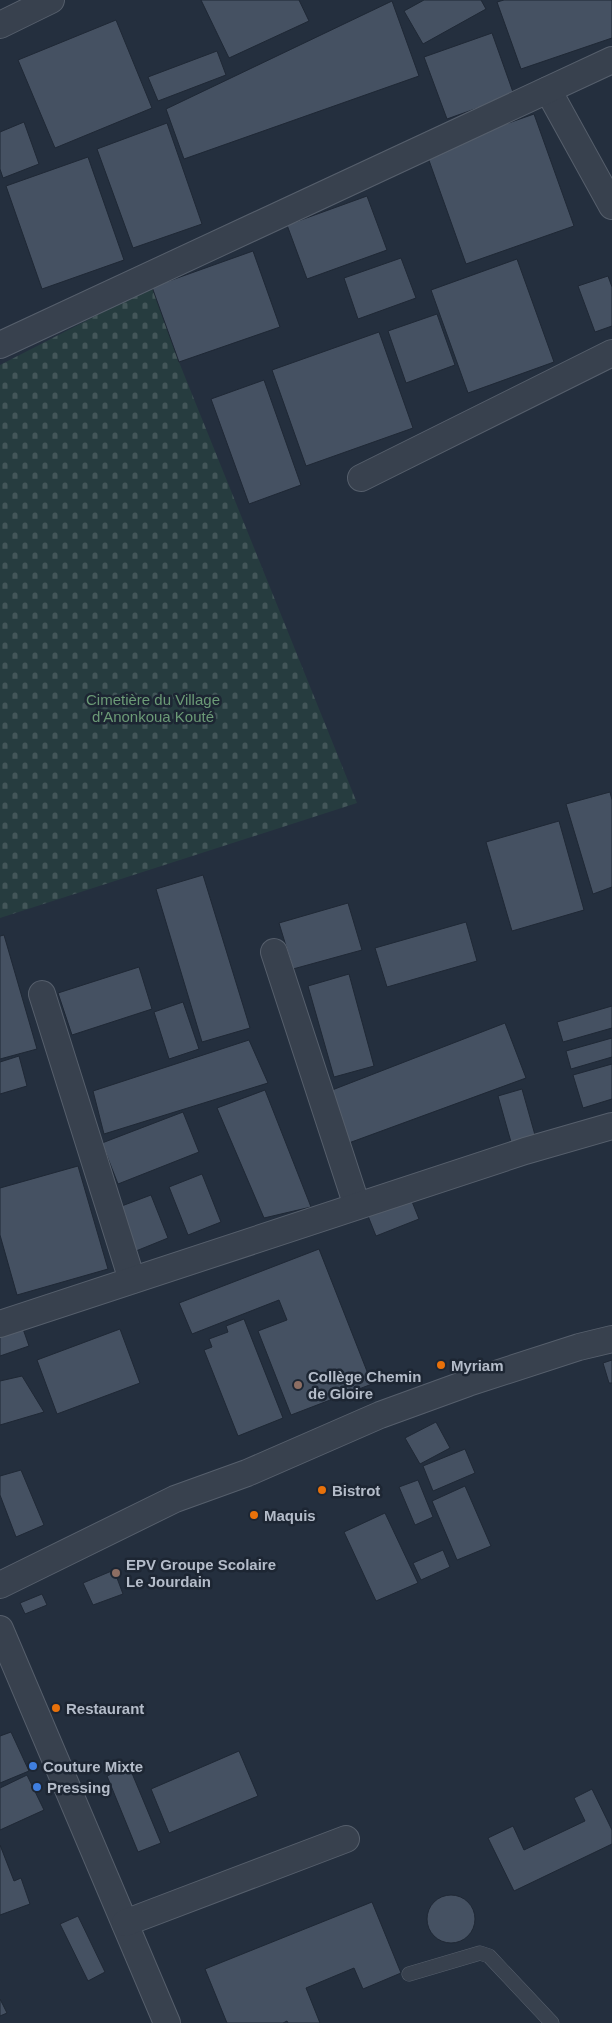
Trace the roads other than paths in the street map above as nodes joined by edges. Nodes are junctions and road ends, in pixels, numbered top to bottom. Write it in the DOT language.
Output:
graph roads {
  1 [pos="51,0"];
  2 [pos="0,25"];
  3 [pos="612,60"];
  4 [pos="548,90"];
  5 [pos="612,206"];
  6 [pos="0,346"];
  7 [pos="612,352"];
  8 [pos="361,478"];
  9 [pos="274,952"];
  10 [pos="42,994"];
  11 [pos="612,1126"];
  12 [pos="357,1206"];
  13 [pos="132,1280"];
  14 [pos="0,1324"];
  15 [pos="612,1340"];
  16 [pos="0,1586"];
  17 [pos="0,1629"];
  18 [pos="346,1839"];
  19 [pos="125,1923"];
  20 [pos="410,1974"];
  21 [pos="167,2023"];
  22 [pos="552,2023"];
  1 -- 2 [label="street"];
  3 -- 4 [label="street"];
  4 -- 5 [label="street"];
  4 -- 6 [label="street"];
  7 -- 8 [label="street"];
  9 -- 12 [label="street"];
  10 -- 13 [label="street"];
  11 -- 12 [label="street"];
  12 -- 13 [label="street"];
  13 -- 14 [label="street"];
  15 -- 16 [label="street"];
  17 -- 19 [label="street"];
  18 -- 19 [label="street"];
  19 -- 21 [label="street"];
  20 -- 22 [label="lane"];
}
